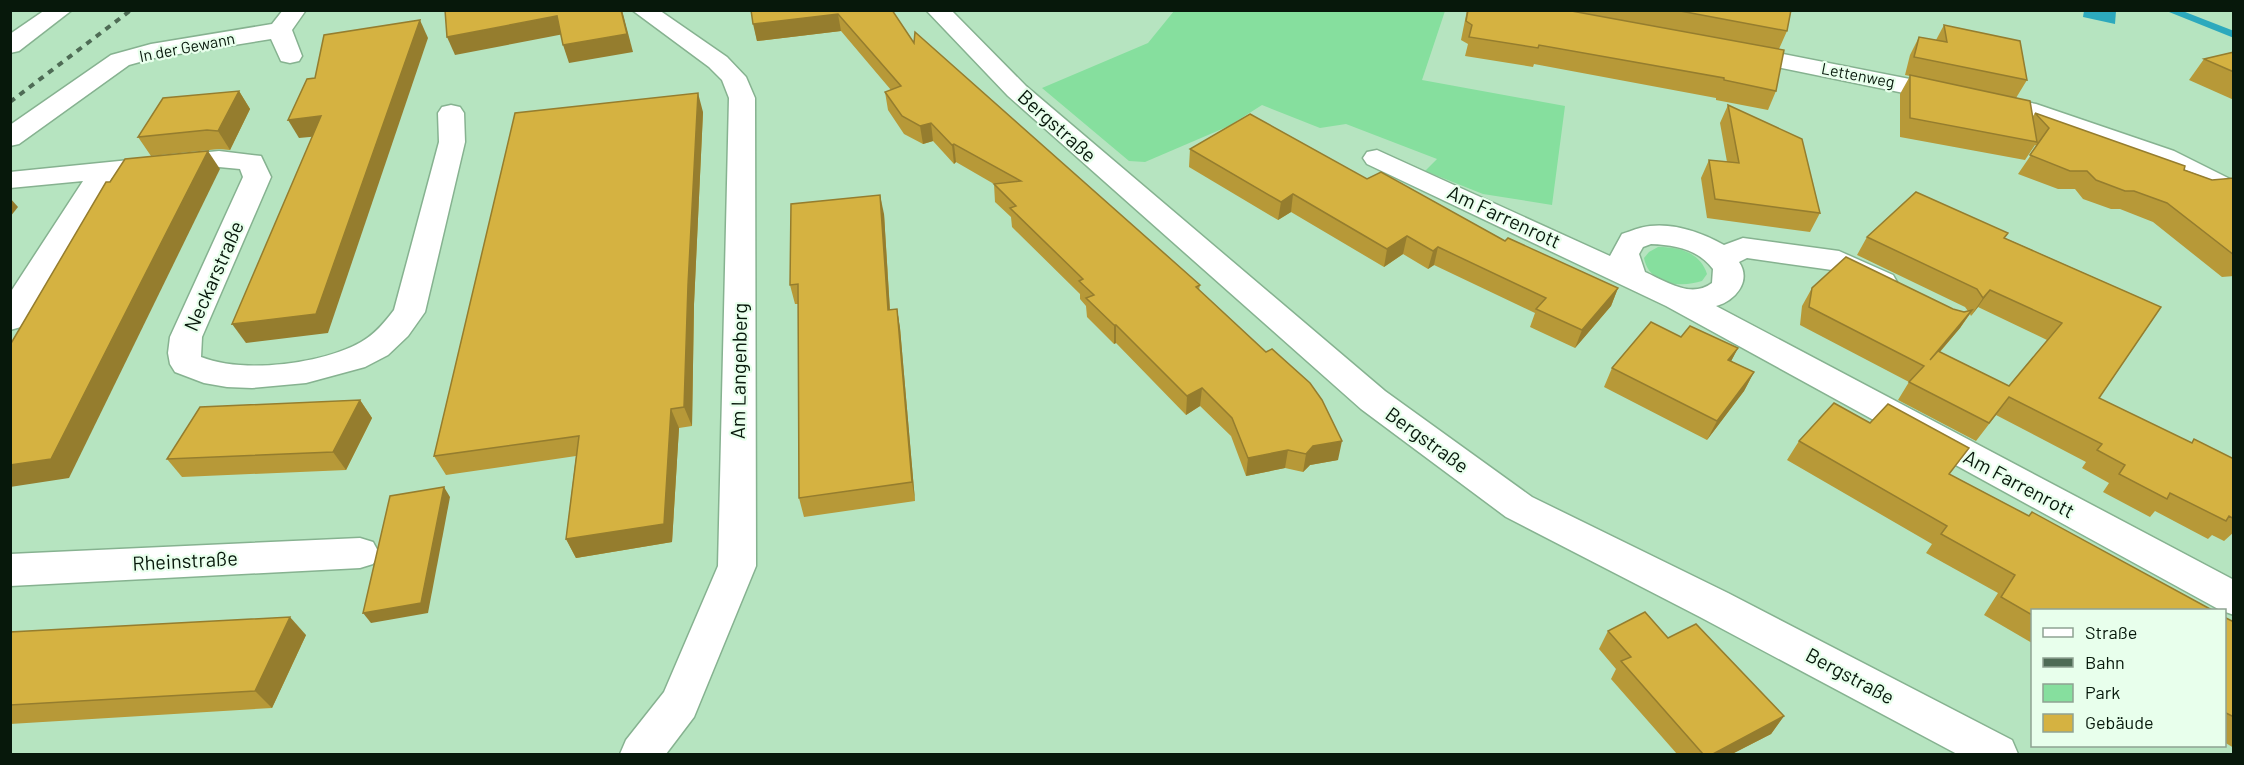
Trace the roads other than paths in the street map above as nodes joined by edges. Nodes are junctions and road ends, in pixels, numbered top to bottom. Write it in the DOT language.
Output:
graph roads {
  1 [pos="61,10"];
  2 [pos="295,10"];
  3 [pos="643,10"];
  4 [pos="937,10"];
  5 [pos="280,30"];
  6 [pos="10,46"];
  7 [pos="1710,46"];
  8 [pos="290,56"];
  9 [pos="451,113"];
  10 [pos="10,138"];
  11 [pos="1377,158"];
  12 [pos="103,171"];
  13 [pos="10,180"];
  14 [pos="2234,192"];
  15 [pos="1722,258"];
  16 [pos="1631,276"];
  17 [pos="1912,297"];
  18 [pos="1677,299"];
  19 [pos="10,319"];
  20 [pos="360,553"];
  21 [pos="10,570"];
  22 [pos="2234,599"];
  23 [pos="641,754"];
  24 [pos="1997,754"];
  1 -- 6 [label="street"];
  2 -- 5 [label="street"];
  3 -- 23 [label="street, Am Langenberg"];
  4 -- 24 [label="street, Bergstraße"];
  5 -- 8 [label="street"];
  5 -- 10 [label="street, In der Gewann"];
  7 -- 14 [label="street, Lettenweg"];
  9 -- 12 [label="street, Neckarstraße"];
  11 -- 16 [label="street, Am Farrenrott"];
  12 -- 13 [label="street, Neckarstraße"];
  12 -- 19 [label="street"];
  15 -- 16 [label="street"];
  15 -- 17 [label="street"];
  15 -- 18 [label="street, Am Farrenrott"];
  16 -- 18 [label="street, Am Farrenrott"];
  18 -- 22 [label="street, Am Farrenrott"];
  20 -- 21 [label="street, Rheinstraße"];
}
